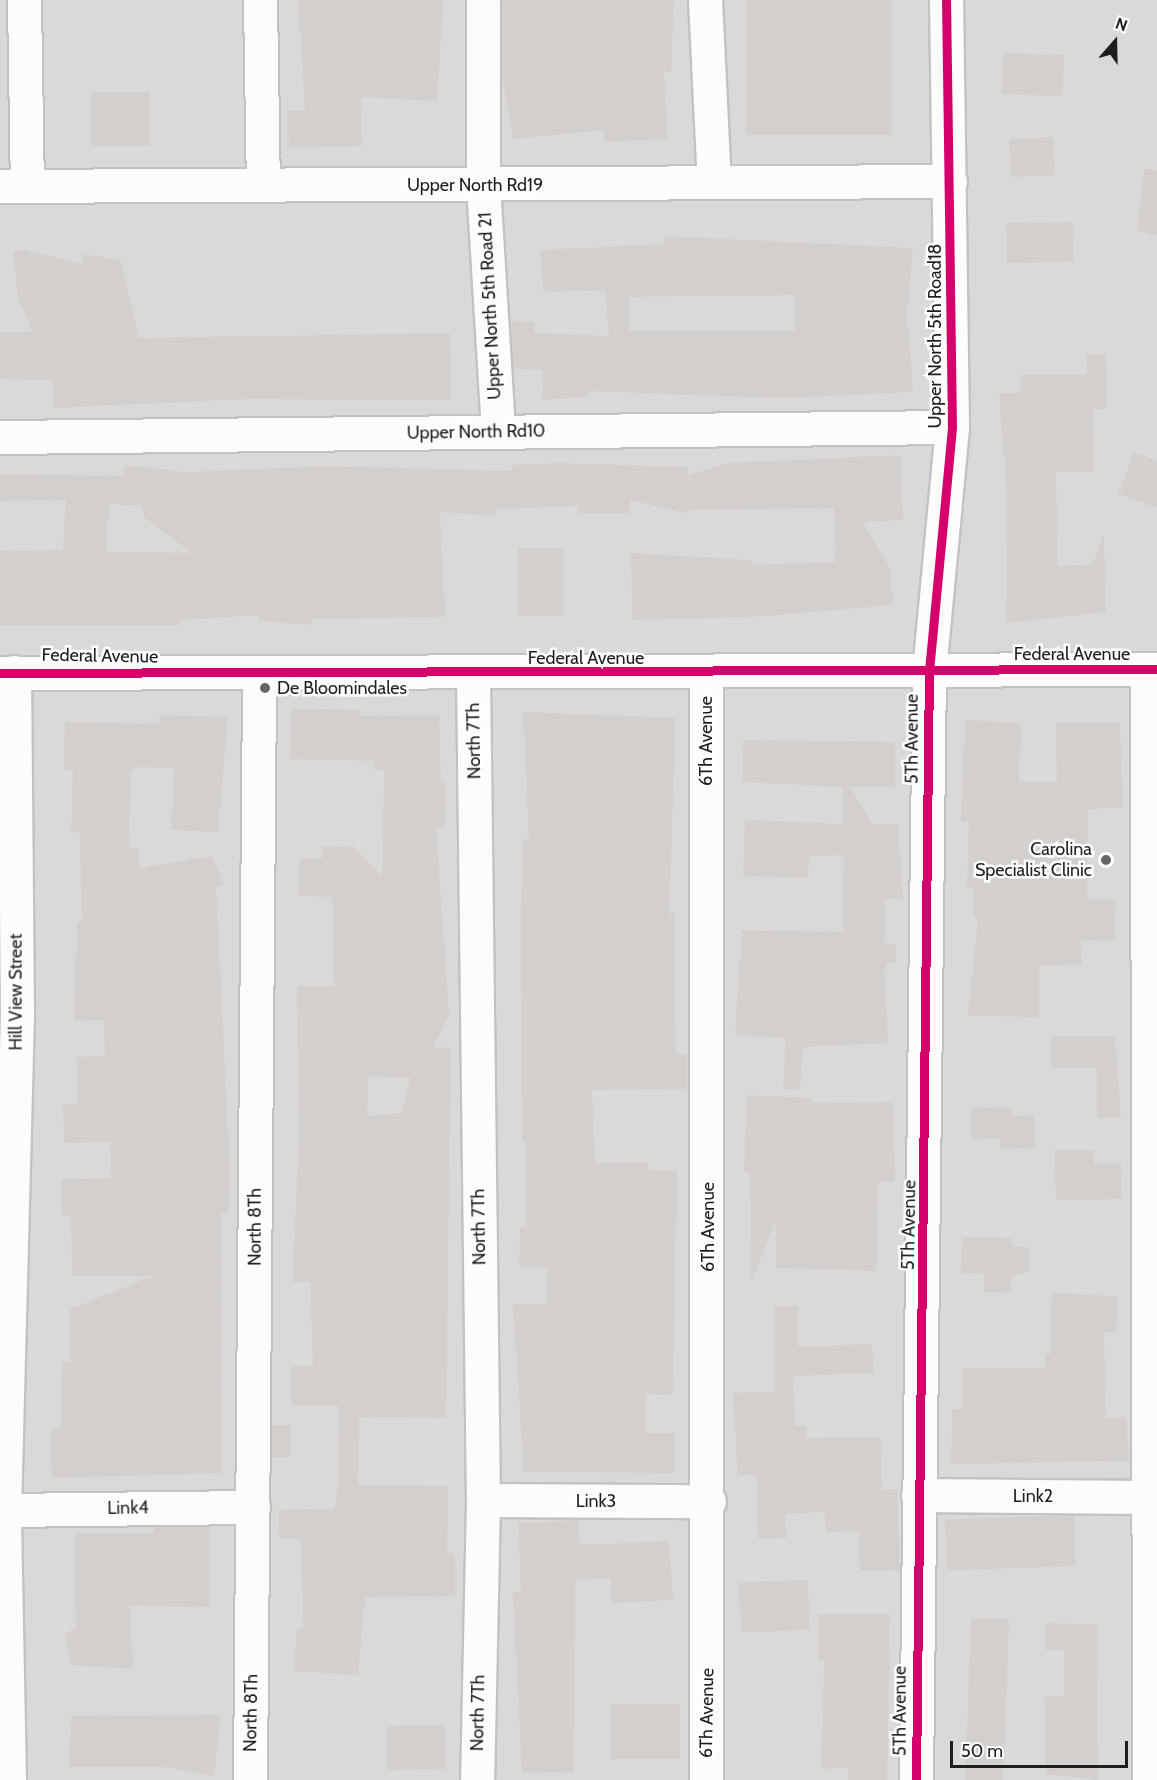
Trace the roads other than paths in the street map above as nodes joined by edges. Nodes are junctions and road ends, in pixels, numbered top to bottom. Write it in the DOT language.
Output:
graph roads {
  1 [pos="24,0"];
  2 [pos="260,0"];
  3 [pos="483,0"];
  4 [pos="705,0"];
  5 [pos="946,0"];
  6 [pos="950,181"];
  7 [pos="714,182"];
  8 [pos="13,185"];
  9 [pos="263,185"];
  10 [pos="483,185"];
  11 [pos="952,427"];
  12 [pos="498,432"];
  13 [pos="0,437"];
  14 [pos="1152,669"];
  15 [pos="929,671"];
  16 [pos="7,672"];
  17 [pos="473,674"];
  18 [pos="706,674"];
  19 [pos="259,675"];
  20 [pos="918,1495"];
  21 [pos="1148,1497"];
  22 [pos="483,1500"];
  23 [pos="709,1502"];
  24 [pos="253,1507"];
  25 [pos="4,1510"];
  26 [pos="1152,1626"];
  27 [pos="2,1668"];
  28 [pos="9,1780"];
  29 [pos="250,1780"];
  30 [pos="477,1780"];
  31 [pos="706,1780"];
  32 [pos="916,1780"];
  33 [pos="1149,1780"];
  1 -- 8 [label="street"];
  2 -- 9 [label="street"];
  3 -- 10 [label="street, Upper North 5th Road 21"];
  4 -- 7 [label="street"];
  5 -- 6 [label="street, Upper North 5th Road18"];
  6 -- 7 [label="street, Upper North Rd19"];
  6 -- 11 [label="street, Upper North 5th Road18"];
  7 -- 10 [label="street, Upper North Rd19"];
  8 -- 9 [label="street, Upper North Rd19"];
  9 -- 10 [label="street, Upper North Rd19"];
  10 -- 12 [label="street, Upper North 5th Road 21"];
  11 -- 12 [label="street, Upper North Rd10"];
  11 -- 15 [label="street, Upper North 5th Road18"];
  12 -- 13 [label="street, Upper North Rd10"];
  14 -- 15 [label="street, Federal Avenue"];
  14 -- 21 [label="street"];
  15 -- 18 [label="street, Federal Avenue"];
  15 -- 20 [label="street, 5Th Avenue"];
  16 -- 19 [label="street, Federal Avenue"];
  16 -- 25 [label="street, Hill View Street"];
  17 -- 18 [label="street, Federal Avenue"];
  17 -- 19 [label="street, Federal Avenue"];
  17 -- 22 [label="street, North 7Th"];
  18 -- 23 [label="street, 6Th Avenue"];
  19 -- 24 [label="street, North 8Th"];
  20 -- 21 [label="street, Link2"];
  20 -- 32 [label="street, 5Th Avenue"];
  21 -- 26 [label="street"];
  22 -- 23 [label="street, Link3"];
  22 -- 30 [label="street, North 7Th"];
  23 -- 31 [label="street, 6Th Avenue"];
  24 -- 25 [label="street, Link4"];
  24 -- 29 [label="street, North 8Th"];
  25 -- 27 [label="street, Hill View Street"];
  26 -- 33 [label="street"];
  27 -- 28 [label="street, Hill View Street"];
}
